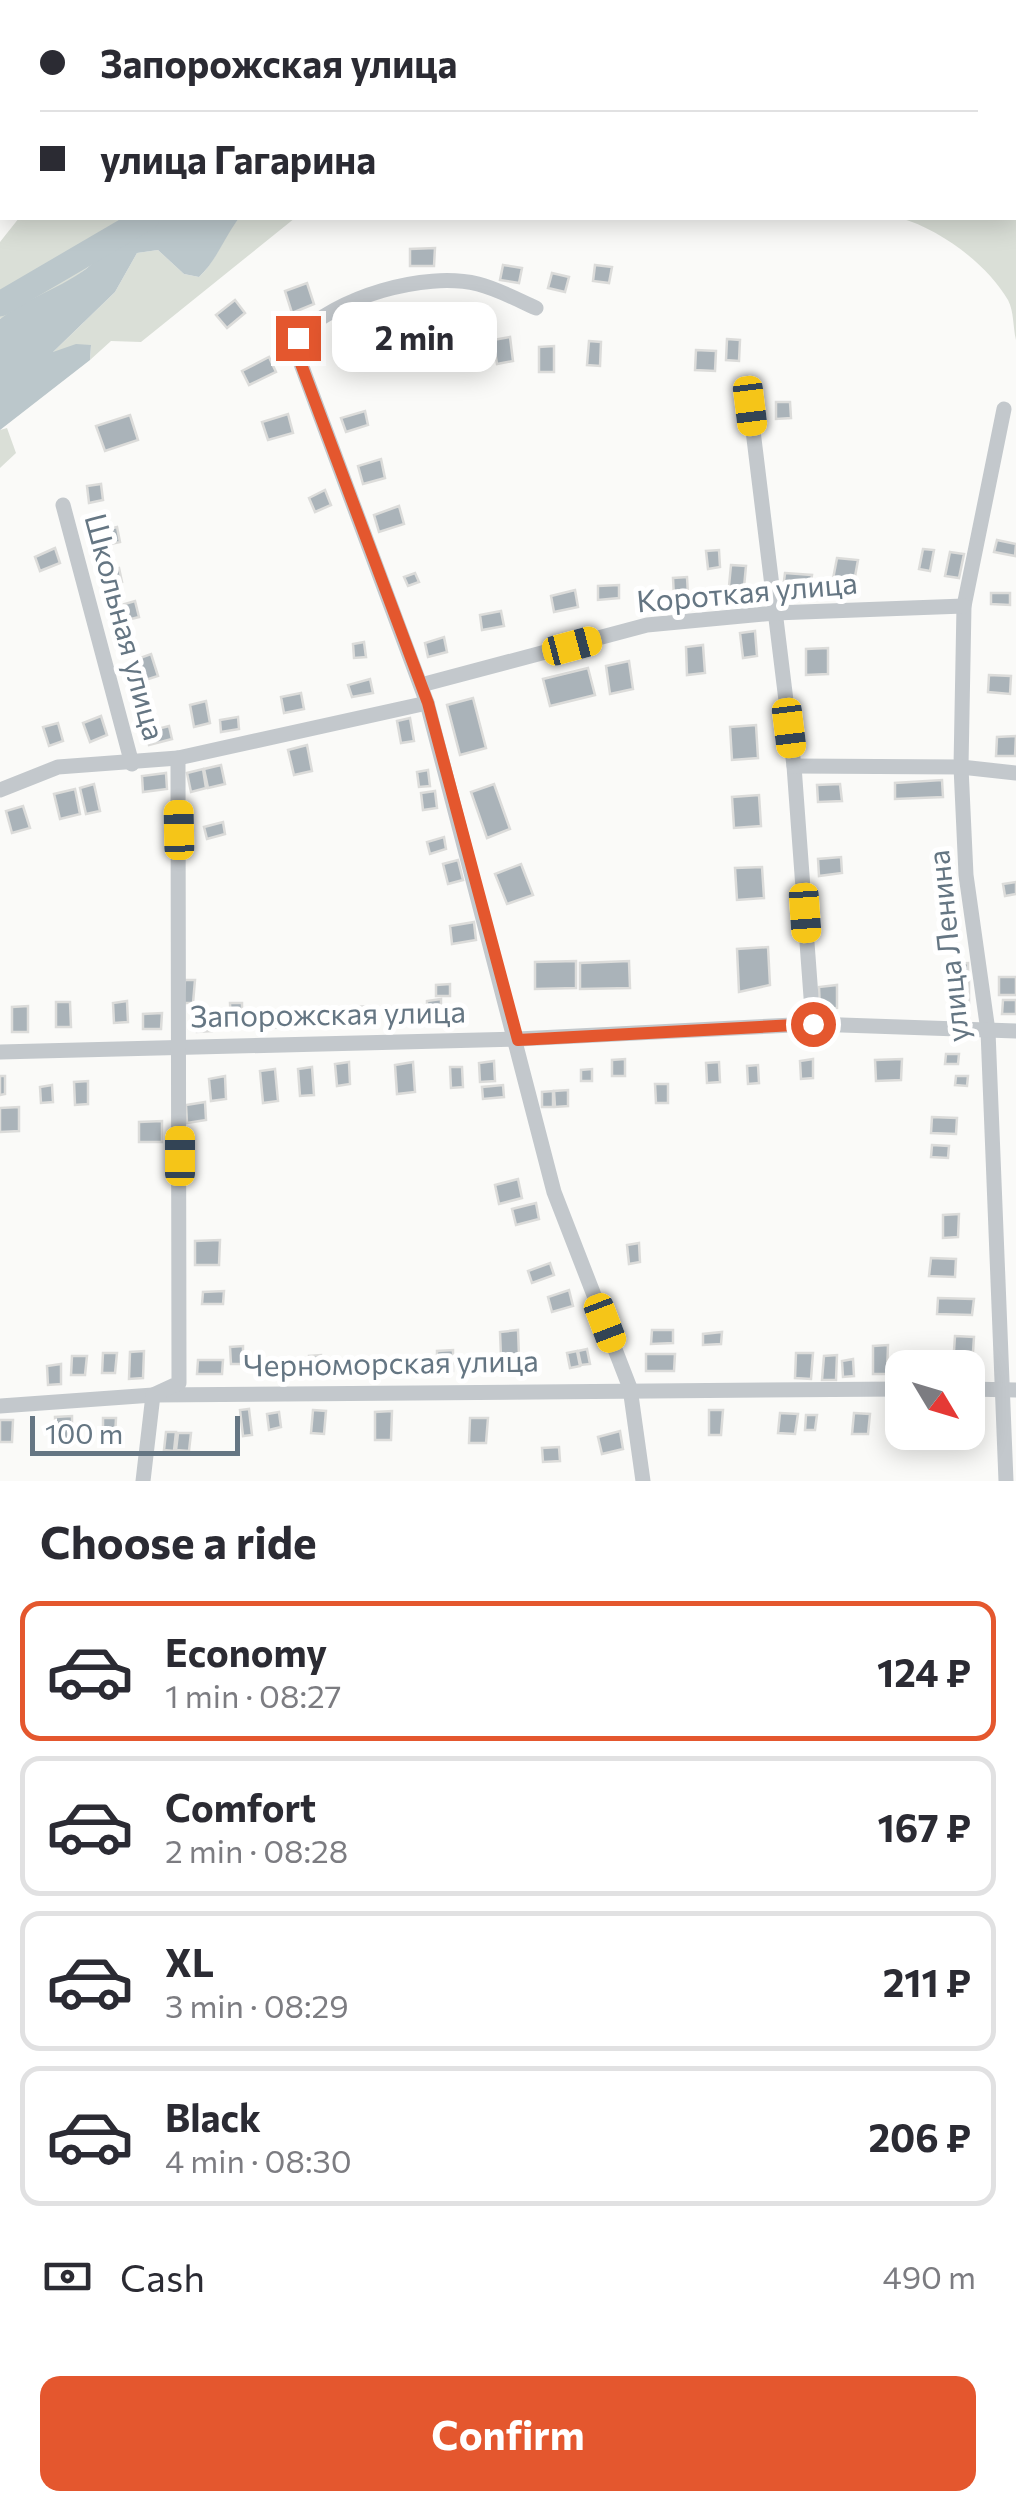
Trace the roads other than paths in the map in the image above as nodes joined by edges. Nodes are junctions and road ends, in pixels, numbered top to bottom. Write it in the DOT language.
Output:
graph roads {
  1 [pos="536,308"];
  2 [pos="750,406"];
  3 [pos="1004,409"];
  4 [pos="63,505"];
  5 [pos="964,606"];
  6 [pos="774,613"];
  7 [pos="422,686"];
  8 [pos="428,703"];
  9 [pos="178,758"];
  10 [pos="132,764"];
  11 [pos="794,766"];
  12 [pos="962,766"];
  13 [pos="1016,773"];
  14 [pos="0,790"];
  15 [pos="813,1024"];
  16 [pos="988,1031"];
  17 [pos="1016,1031"];
  18 [pos="518,1040"];
  19 [pos="180,1045"];
  20 [pos="0,1052"];
  21 [pos="630,1388"];
  22 [pos="885,1389"];
  23 [pos="1010,1390"];
  24 [pos="154,1395"];
  25 [pos="0,1406"];
  26 [pos="143,1481"];
  27 [pos="642,1481"];
  28 [pos="1006,1481"];
  1 -- 7 [label="street"];
  2 -- 6 [label="street"];
  3 -- 5 [label="street, улица Ленина"];
  4 -- 10 [label="street, Школьная улица"];
  5 -- 6 [label="street, Короткая улица"];
  5 -- 12 [label="street, улица Ленина"];
  6 -- 7 [label="street, Короткая улица"];
  6 -- 11 [label="street"];
  7 -- 8 [label="street"];
  8 -- 9 [label="street"];
  8 -- 18 [label="street"];
  9 -- 10 [label="street"];
  9 -- 19 [label="street, Школьная улица"];
  10 -- 14 [label="street"];
  11 -- 12 [label="street"];
  11 -- 15 [label="street"];
  12 -- 13 [label="street"];
  12 -- 16 [label="street, улица Ленина"];
  15 -- 16 [label="street, Запорожская улица"];
  15 -- 18 [label="street, Запорожская улица"];
  16 -- 17 [label="street, Запорожская улица"];
  16 -- 23 [label="street, улица Ленина"];
  18 -- 19 [label="street, Запорожская улица"];
  18 -- 21 [label="street"];
  19 -- 20 [label="street, Запорожская улица"];
  19 -- 24 [label="street, Школьная улица"];
  21 -- 22 [label="street, Черноморская улица"];
  21 -- 24 [label="street, Черноморская улица"];
  21 -- 27 [label="street"];
  23 -- 28 [label="street, улица Ленина"];
  24 -- 25 [label="street, Черноморская улица"];
  24 -- 26 [label="street"];
}
